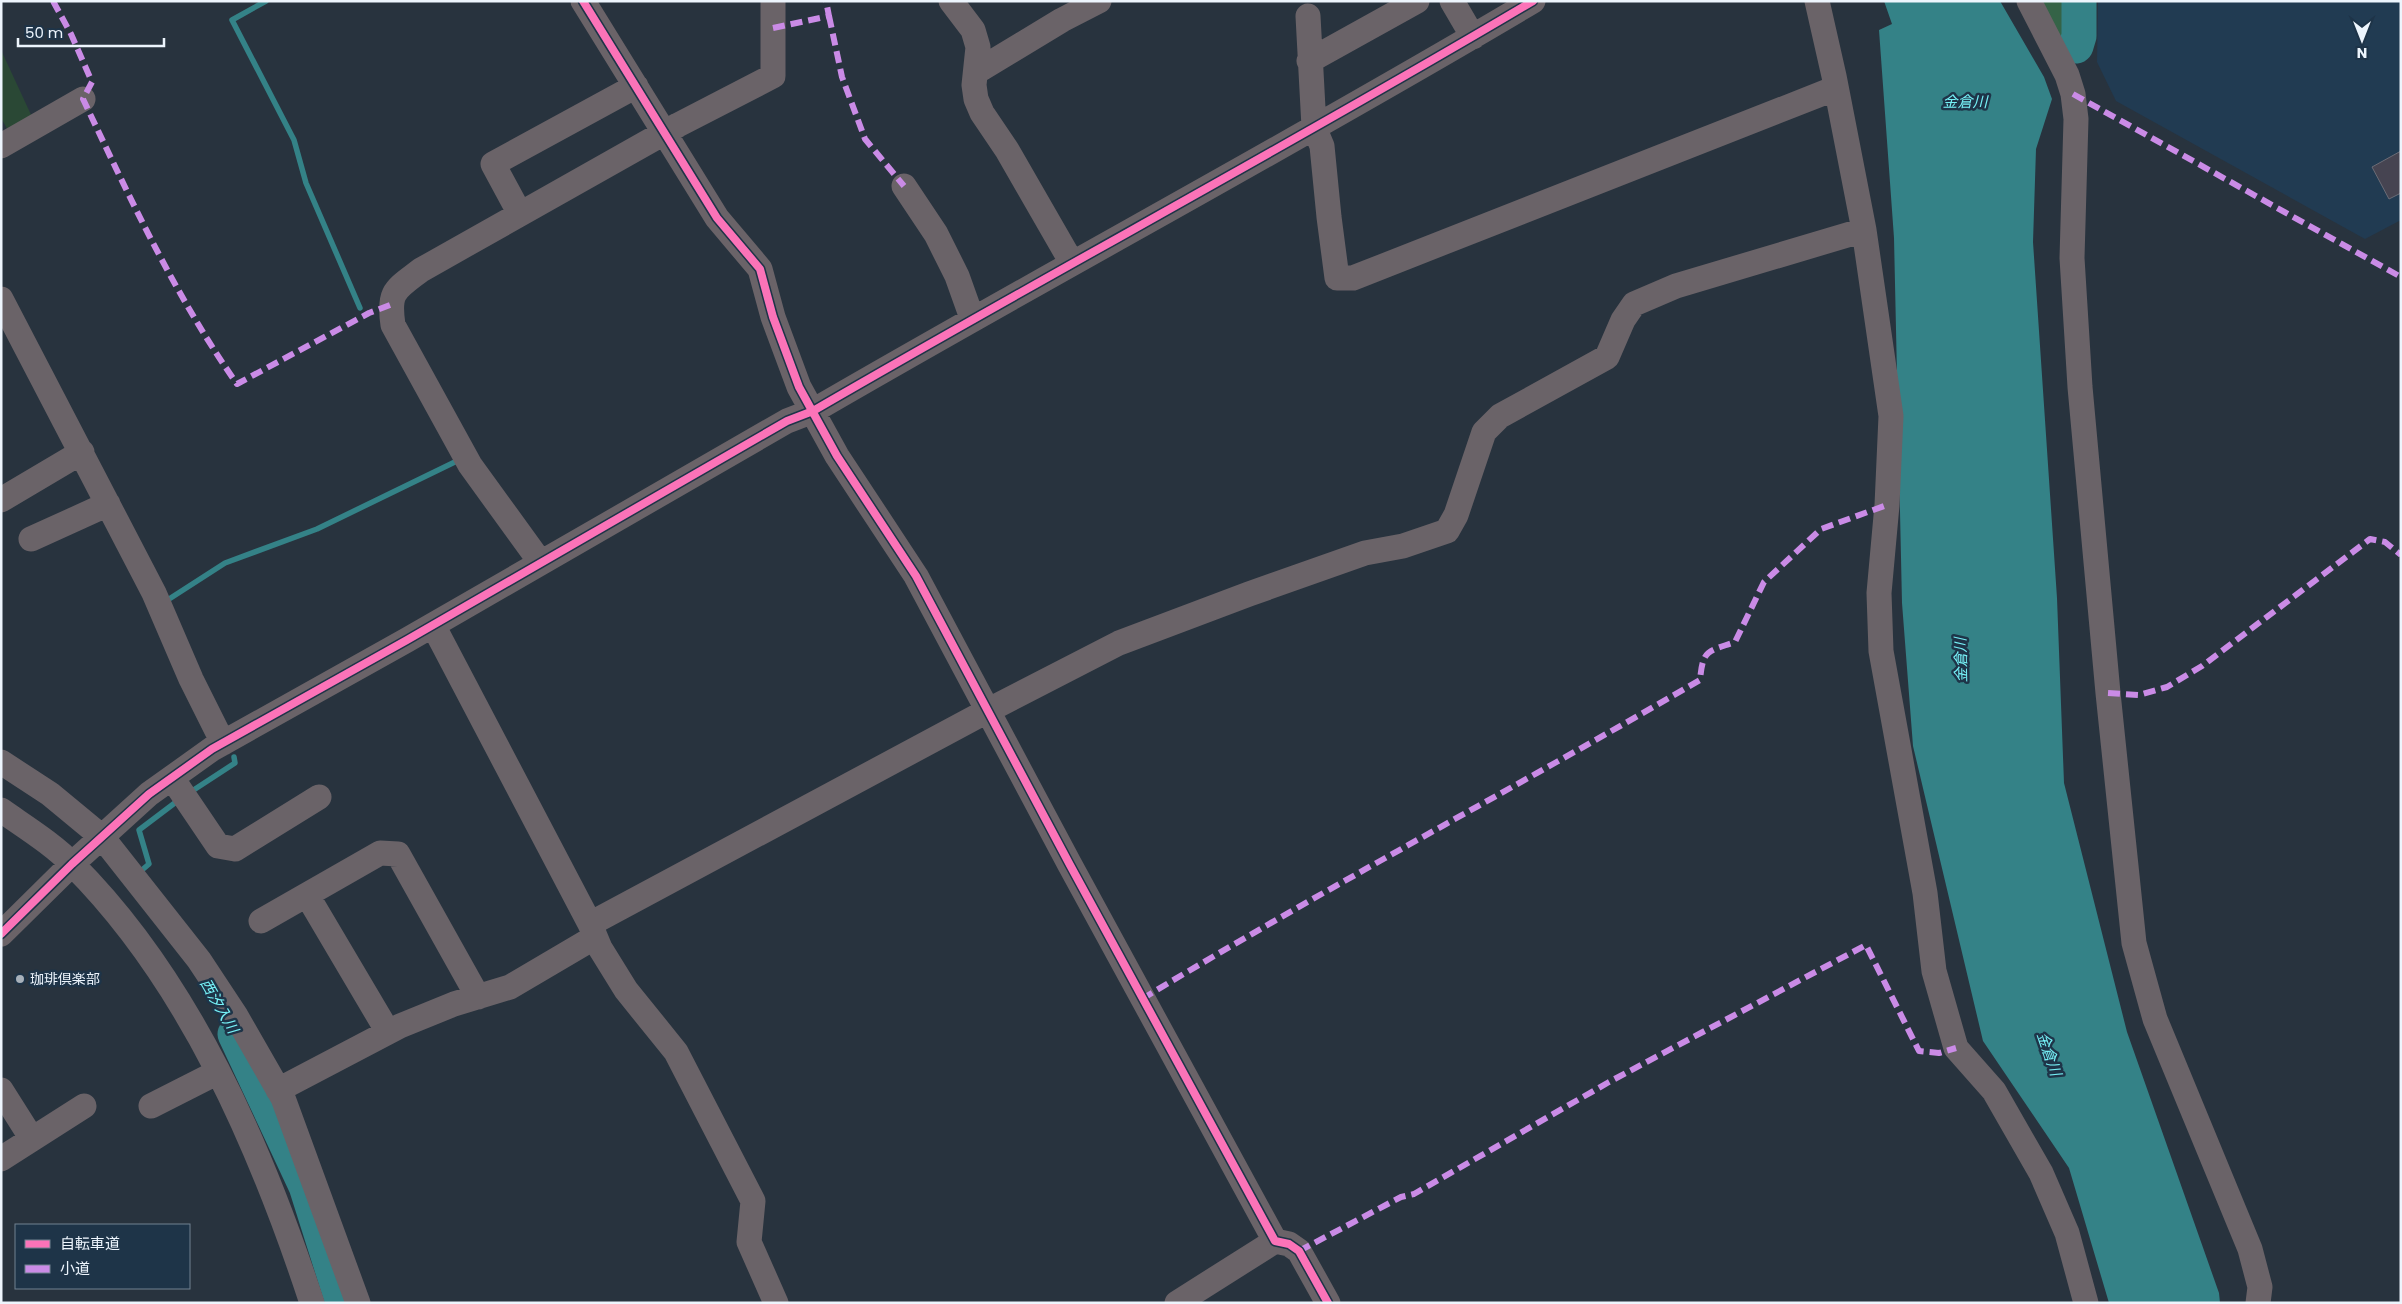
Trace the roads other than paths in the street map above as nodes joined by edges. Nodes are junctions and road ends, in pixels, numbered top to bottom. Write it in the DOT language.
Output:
graph roads {
  1 [pos="583,1"];
  2 [pos="773,1"];
  3 [pos="951,1"];
  4 [pos="1099,1"];
  5 [pos="1417,1"];
  6 [pos="1452,1"];
  7 [pos="1534,1"];
  8 [pos="1817,1"];
  9 [pos="2029,1"];
  10 [pos="1308,16"];
  11 [pos="1473,37"];
  12 [pos="1309,61"];
  13 [pos="976,72"];
  14 [pos="636,86"];
  15 [pos="1836,88"];
  16 [pos="83,99"];
  17 [pos="1314,127"];
  18 [pos="666,133"];
  19 [pos="1,146"];
  20 [pos="904,186"];
  21 [pos="520,214"];
  22 [pos="1864,230"];
  23 [pos="1072,263"];
  24 [pos="1,299"];
  25 [pos="972,318"];
  26 [pos="813,411"];
  27 [pos="82,452"];
  28 [pos="1,500"];
  29 [pos="108,504"];
  30 [pos="31,540"];
  31 [pos="541,563"];
  32 [pos="433,625"];
  33 [pos="987,711"];
  34 [pos="224,742"];
  35 [pos="1,762"];
  36 [pos="180,790"];
  37 [pos="318,796"];
  38 [pos="1,810"];
  39 [pos="102,837"];
  40 [pos="72,864"];
  41 [pos="308,894"];
  42 [pos="261,921"];
  43 [pos="593,931"];
  44 [pos="1,934"];
  45 [pos="478,997"];
  46 [pos="388,1032"];
  47 [pos="218,1072"];
  48 [pos="1,1090"];
  49 [pos="278,1090"];
  50 [pos="84,1106"];
  51 [pos="151,1106"];
  52 [pos="32,1139"];
  53 [pos="1,1159"];
  54 [pos="1275,1241"];
  55 [pos="2262,1301"];
  56 [pos="312,1303"];
  57 [pos="358,1303"];
  58 [pos="776,1303"];
  59 [pos="1177,1303"];
  60 [pos="1328,1303"];
  61 [pos="2086,1303"];
  1 -- 14 [label="street"];
  2 -- 18 [label="street"];
  3 -- 13 [label="street"];
  4 -- 13 [label="street"];
  5 -- 12 [label="street"];
  6 -- 11 [label="street"];
  7 -- 11 [label="street"];
  8 -- 15 [label="street"];
  9 -- 55 [label="street"];
  10 -- 12 [label="street"];
  11 -- 17 [label="street"];
  12 -- 17 [label="street"];
  13 -- 23 [label="street"];
  14 -- 18 [label="street"];
  14 -- 21 [label="street"];
  15 -- 17 [label="street"];
  15 -- 22 [label="street"];
  16 -- 19 [label="street"];
  17 -- 23 [label="street"];
  18 -- 21 [label="street"];
  18 -- 26 [label="street"];
  20 -- 25 [label="street"];
  21 -- 31 [label="street"];
  22 -- 33 [label="street"];
  22 -- 61 [label="street"];
  23 -- 25 [label="street"];
  24 -- 27 [label="street"];
  25 -- 26 [label="street"];
  26 -- 31 [label="street"];
  26 -- 33 [label="street"];
  27 -- 28 [label="street"];
  27 -- 29 [label="street"];
  29 -- 30 [label="street"];
  29 -- 34 [label="street"];
  31 -- 32 [label="street"];
  32 -- 34 [label="street"];
  32 -- 43 [label="street"];
  33 -- 43 [label="street"];
  33 -- 54 [label="street"];
  34 -- 36 [label="street"];
  35 -- 39 [label="street"];
  36 -- 37 [label="street"];
  36 -- 39 [label="street"];
  38 -- 40 [label="street"];
  39 -- 40 [label="street"];
  39 -- 49 [label="street"];
  40 -- 44 [label="street"];
  40 -- 47 [label="street"];
  41 -- 42 [label="street"];
  41 -- 45 [label="street"];
  41 -- 46 [label="street"];
  43 -- 45 [label="street"];
  43 -- 58 [label="street"];
  45 -- 46 [label="street"];
  46 -- 49 [label="street"];
  47 -- 51 [label="street"];
  47 -- 56 [label="street"];
  48 -- 52 [label="street"];
  49 -- 57 [label="street"];
  50 -- 52 [label="street"];
  52 -- 53 [label="street"];
  54 -- 59 [label="street"];
  54 -- 60 [label="street"];
}
